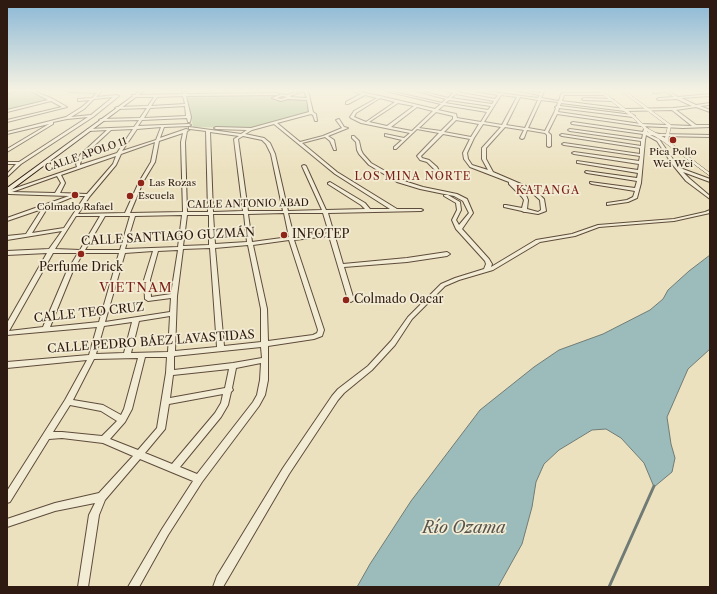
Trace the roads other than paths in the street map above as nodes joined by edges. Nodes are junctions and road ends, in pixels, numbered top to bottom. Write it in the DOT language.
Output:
graph roads {
  1 [pos="17,119"];
  2 [pos="63,119"];
  3 [pos="88,119"];
  4 [pos="143,119"];
  5 [pos="149,119"];
  6 [pos="189,119"];
  7 [pos="290,119"];
  8 [pos="354,119"];
  9 [pos="372,119"];
  10 [pos="399,119"];
  11 [pos="426,119"];
  12 [pos="453,119"];
  13 [pos="463,119"];
  14 [pos="484,119"];
  15 [pos="507,119"];
  16 [pos="530,119"];
  17 [pos="553,119"];
  18 [pos="597,119"];
  19 [pos="636,119"];
  20 [pos="661,119"];
  21 [pos="687,119"];
  22 [pos="57,120"];
  23 [pos="101,120"];
  24 [pos="338,120"];
  25 [pos="7,121"];
  26 [pos="275,123"];
  27 [pos="366,123"];
  28 [pos="482,123"];
  29 [pos="573,123"];
  30 [pos="642,125"];
  31 [pos="163,126"];
  32 [pos="670,126"];
  33 [pos="696,126"];
  34 [pos="710,126"];
  35 [pos="388,127"];
  36 [pos="503,127"];
  37 [pos="135,128"];
  38 [pos="188,128"];
  39 [pos="416,128"];
  40 [pos="110,129"];
  41 [pos="250,129"];
  42 [pos="89,130"];
  43 [pos="525,130"];
  44 [pos="570,130"];
  45 [pos="208,131"];
  46 [pos="412,132"];
  47 [pos="441,132"];
  48 [pos="546,132"];
  49 [pos="645,132"];
  50 [pos="7,133"];
  51 [pos="655,133"];
  52 [pos="242,135"];
  53 [pos="386,135"];
  54 [pos="562,135"];
  55 [pos="667,135"];
  56 [pos="325,136"];
  57 [pos="710,136"];
  58 [pos="353,137"];
  59 [pos="472,138"];
  60 [pos="522,138"];
  61 [pos="404,139"];
  62 [pos="158,140"];
  63 [pos="643,140"];
  64 [pos="666,140"];
  65 [pos="299,143"];
  66 [pos="564,144"];
  67 [pos="550,146"];
  68 [pos="642,146"];
  69 [pos="395,148"];
  70 [pos="8,149"];
  71 [pos="335,149"];
  72 [pos="119,153"];
  73 [pos="574,153"];
  74 [pos="641,155"];
  75 [pos="578,162"];
  76 [pos="7,163"];
  77 [pos="20,163"];
  78 [pos="641,163"];
  79 [pos="304,166"];
  80 [pos="79,167"];
  81 [pos="678,169"];
  82 [pos="587,172"];
  83 [pos="640,172"];
  84 [pos="491,173"];
  85 [pos="58,174"];
  86 [pos="710,175"];
  87 [pos="7,176"];
  88 [pos="440,176"];
  89 [pos="507,180"];
  90 [pos="639,180"];
  91 [pos="400,181"];
  92 [pos="710,182"];
  93 [pos="330,183"];
  94 [pos="592,183"];
  95 [pos="637,190"];
  96 [pos="702,190"];
  97 [pos="710,190"];
  98 [pos="7,192"];
  99 [pos="57,194"];
  100 [pos="75,195"];
  101 [pos="88,195"];
  102 [pos="710,198"];
  103 [pos="609,204"];
  104 [pos="46,206"];
  105 [pos="506,206"];
  106 [pos="368,210"];
  107 [pos="396,210"];
  108 [pos="421,210"];
  109 [pos="524,211"];
  110 [pos="710,211"];
  111 [pos="247,212"];
  112 [pos="286,212"];
  113 [pos="325,212"];
  114 [pos="211,213"];
  115 [pos="104,214"];
  116 [pos="130,214"];
  117 [pos="185,214"];
  118 [pos="76,215"];
  119 [pos="7,220"];
  120 [pos="66,229"];
  121 [pos="459,229"];
  122 [pos="330,234"];
  123 [pos="28,235"];
  124 [pos="7,238"];
  125 [pos="292,238"];
  126 [pos="250,243"];
  127 [pos="212,246"];
  128 [pos="180,248"];
  129 [pos="156,249"];
  130 [pos="51,251"];
  131 [pos="123,251"];
  132 [pos="9,252"];
  133 [pos="81,252"];
  134 [pos="447,254"];
  135 [pos="7,258"];
  136 [pos="342,266"];
  137 [pos="486,271"];
  138 [pos="174,296"];
  139 [pos="351,300"];
  140 [pos="173,314"];
  141 [pos="136,320"];
  142 [pos="103,324"];
  143 [pos="7,329"];
  144 [pos="46,329"];
  145 [pos="7,333"];
  146 [pos="265,344"];
  147 [pos="221,349"];
  148 [pos="171,354"];
  149 [pos="127,356"];
  150 [pos="142,356"];
  151 [pos="92,357"];
  152 [pos="265,360"];
  153 [pos="7,365"];
  154 [pos="233,366"];
  155 [pos="170,373"];
  156 [pos="229,390"];
  157 [pos="68,402"];
  158 [pos="166,402"];
  159 [pos="122,420"];
  160 [pos="46,436"];
  161 [pos="104,440"];
  162 [pos="138,454"];
  163 [pos="174,468"];
  164 [pos="199,479"];
  165 [pos="102,497"];
  166 [pos="7,499"];
  167 [pos="7,523"];
  168 [pos="83,587"];
  169 [pos="133,587"];
  170 [pos="218,587"];
  1 -- 25 [label="street"];
  2 -- 22 [label="street"];
  3 -- 77 [label="street"];
  4 -- 5 [label="street"];
  4 -- 23 [label="street"];
  4 -- 37 [label="street"];
  6 -- 38 [label="street"];
  7 -- 26 [label="street, CALLE APOLO 11"];
  8 -- 27 [label="street"];
  9 -- 27 [label="street"];
  10 -- 35 [label="street"];
  11 -- 39 [label="street"];
  12 -- 47 [label="street"];
  13 -- 28 [label="street"];
  14 -- 28 [label="street"];
  15 -- 36 [label="street"];
  16 -- 43 [label="street"];
  17 -- 48 [label="street"];
  18 -- 30 [label="street"];
  19 -- 30 [label="street"];
  20 -- 32 [label="street"];
  21 -- 33 [label="street"];
  22 -- 50 [label="street"];
  22 -- 70 [label="street"];
  23 -- 42 [label="main road"];
  24 -- 56 [label="street"];
  26 -- 41 [label="street, CALLE APOLO 11"];
  26 -- 65 [label="street"];
  27 -- 35 [label="street"];
  28 -- 36 [label="street"];
  28 -- 59 [label="street"];
  29 -- 49 [label="street"];
  30 -- 32 [label="street"];
  30 -- 49 [label="street"];
  31 -- 37 [label="street"];
  31 -- 38 [label="street"];
  31 -- 62 [label="street"];
  32 -- 33 [label="street"];
  32 -- 55 [label="street"];
  33 -- 34 [label="street"];
  35 -- 46 [label="street"];
  36 -- 43 [label="street"];
  36 -- 84 [label="street"];
  37 -- 40 [label="street"];
  37 -- 72 [label="street"];
  38 -- 41 [label="street, CALLE APOLO 11"];
  38 -- 45 [label="street"];
  38 -- 62 [label="street, CALLE APOLO 11"];
  38 -- 117 [label="street"];
  39 -- 46 [label="street"];
  39 -- 47 [label="street"];
  40 -- 42 [label="street"];
  40 -- 80 [label="street"];
  41 -- 52 [label="street"];
  42 -- 98 [label="main road"];
  43 -- 48 [label="street"];
  43 -- 60 [label="street"];
  44 -- 63 [label="street"];
  45 -- 52 [label="street"];
  45 -- 114 [label="street"];
  46 -- 61 [label="street"];
  47 -- 59 [label="street"];
  47 -- 88 [label="street"];
  48 -- 67 [label="street"];
  49 -- 51 [label="street"];
  49 -- 63 [label="street"];
  49 -- 81 [label="street"];
  51 -- 55 [label="street"];
  51 -- 64 [label="street"];
  52 -- 111 [label="street"];
  52 -- 112 [label="street"];
  53 -- 61 [label="street"];
  54 -- 68 [label="street"];
  55 -- 57 [label="street"];
  55 -- 64 [label="street"];
  56 -- 65 [label="street"];
  56 -- 71 [label="street"];
  58 -- 91 [label="street"];
  59 -- 84 [label="street"];
  61 -- 69 [label="street"];
  62 -- 72 [label="street, CALLE APOLO 11"];
  62 -- 116 [label="street"];
  63 -- 68 [label="street"];
  64 -- 86 [label="street"];
  65 -- 107 [label="street"];
  66 -- 74 [label="street"];
  68 -- 74 [label="street"];
  72 -- 80 [label="street, CALLE APOLO 11"];
  72 -- 101 [label="street"];
  73 -- 78 [label="street"];
  74 -- 78 [label="street"];
  75 -- 83 [label="street"];
  76 -- 77 [label="street"];
  77 -- 87 [label="street"];
  78 -- 83 [label="street"];
  79 -- 113 [label="street"];
  80 -- 85 [label="street, CALLE APOLO 11"];
  81 -- 92 [label="street"];
  81 -- 96 [label="street"];
  82 -- 90 [label="street"];
  83 -- 90 [label="street"];
  84 -- 89 [label="street"];
  85 -- 98 [label="street, CALLE APOLO 11"];
  85 -- 99 [label="street"];
  89 -- 109 [label="street"];
  89 -- 109 [label="street"];
  90 -- 95 [label="street"];
  91 -- 121 [label="street"];
  91 -- 121 [label="street"];
  92 -- 96 [label="street"];
  93 -- 106 [label="street"];
  94 -- 95 [label="street"];
  95 -- 103 [label="street"];
  96 -- 97 [label="street"];
  96 -- 102 [label="street"];
  98 -- 99 [label="street"];
  99 -- 100 [label="street"];
  100 -- 101 [label="street"];
  100 -- 104 [label="street"];
  101 -- 118 [label="street"];
  104 -- 119 [label="street"];
  104 -- 123 [label="street"];
  105 -- 109 [label="street"];
  106 -- 107 [label="street, CALLE ANTONIO ABAD"];
  106 -- 113 [label="street, CALLE ANTONIO ABAD"];
  107 -- 108 [label="street, CALLE ANTONIO ABAD"];
  110 -- 137 [label="street"];
  111 -- 112 [label="street, CALLE ANTONIO ABAD"];
  111 -- 114 [label="street, CALLE ANTONIO ABAD"];
  111 -- 126 [label="street"];
  112 -- 113 [label="street, CALLE ANTONIO ABAD"];
  112 -- 125 [label="street"];
  113 -- 122 [label="street"];
  114 -- 117 [label="street, CALLE ANTONIO ABAD"];
  114 -- 127 [label="street"];
  115 -- 116 [label="street, CALLE ANTONIO ABAD"];
  115 -- 118 [label="street, CALLE ANTONIO ABAD"];
  115 -- 133 [label="street"];
  116 -- 117 [label="street, CALLE ANTONIO ABAD"];
  116 -- 131 [label="street"];
  117 -- 128 [label="street"];
  118 -- 120 [label="street"];
  120 -- 123 [label="street"];
  120 -- 130 [label="street"];
  121 -- 137 [label="street"];
  122 -- 125 [label="street, CALLE SANTIAGO GUZMÁN"];
  122 -- 136 [label="street"];
  123 -- 124 [label="street"];
  125 -- 126 [label="street, CALLE SANTIAGO GUZMÁN"];
  125 -- 146 [label="street, CALLE PEDRO BÁEZ LAVASTIDAS"];
  126 -- 127 [label="street, CALLE SANTIAGO GUZMÁN"];
  126 -- 146 [label="street"];
  127 -- 128 [label="street, CALLE SANTIAGO GUZMÁN"];
  127 -- 147 [label="street"];
  128 -- 129 [label="street, CALLE SANTIAGO GUZMÁN"];
  128 -- 138 [label="street"];
  129 -- 131 [label="street, CALLE SANTIAGO GUZMÁN"];
  129 -- 138 [label="street"];
  130 -- 132 [label="street, CALLE SANTIAGO GUZMÁN"];
  130 -- 133 [label="street, CALLE SANTIAGO GUZMÁN"];
  130 -- 143 [label="street"];
  131 -- 133 [label="street, CALLE SANTIAGO GUZMÁN"];
  131 -- 142 [label="street"];
  132 -- 135 [label="street"];
  133 -- 144 [label="street"];
  134 -- 136 [label="street"];
  136 -- 139 [label="street"];
  137 -- 170 [label="street"];
  138 -- 140 [label="street"];
  140 -- 141 [label="street, CALLE TEO CRUZ"];
  140 -- 148 [label="street"];
  141 -- 142 [label="street, CALLE TEO CRUZ"];
  141 -- 149 [label="street"];
  142 -- 144 [label="street, CALLE TEO CRUZ"];
  142 -- 151 [label="street"];
  144 -- 145 [label="street, CALLE TEO CRUZ"];
  146 -- 147 [label="street, CALLE PEDRO BÁEZ LAVASTIDAS"];
  146 -- 152 [label="street"];
  147 -- 148 [label="street, CALLE PEDRO BÁEZ LAVASTIDAS"];
  148 -- 150 [label="street, CALLE PEDRO BÁEZ LAVASTIDAS"];
  148 -- 155 [label="street"];
  149 -- 150 [label="street, CALLE PEDRO BÁEZ LAVASTIDAS"];
  149 -- 151 [label="street, CALLE PEDRO BÁEZ LAVASTIDAS"];
  150 -- 159 [label="street"];
  151 -- 153 [label="street, CALLE PEDRO BÁEZ LAVASTIDAS"];
  151 -- 157 [label="street"];
  152 -- 154 [label="street"];
  152 -- 164 [label="street"];
  154 -- 155 [label="street"];
  154 -- 156 [label="street"];
  155 -- 158 [label="street"];
  156 -- 158 [label="street"];
  156 -- 163 [label="street"];
  157 -- 159 [label="street"];
  157 -- 160 [label="street"];
  158 -- 162 [label="street"];
  159 -- 161 [label="street"];
  160 -- 161 [label="street"];
  160 -- 166 [label="street"];
  161 -- 162 [label="street"];
  162 -- 163 [label="street"];
  162 -- 165 [label="street"];
  163 -- 164 [label="street"];
  164 -- 169 [label="street"];
  165 -- 167 [label="street"];
  165 -- 168 [label="street"];
}
